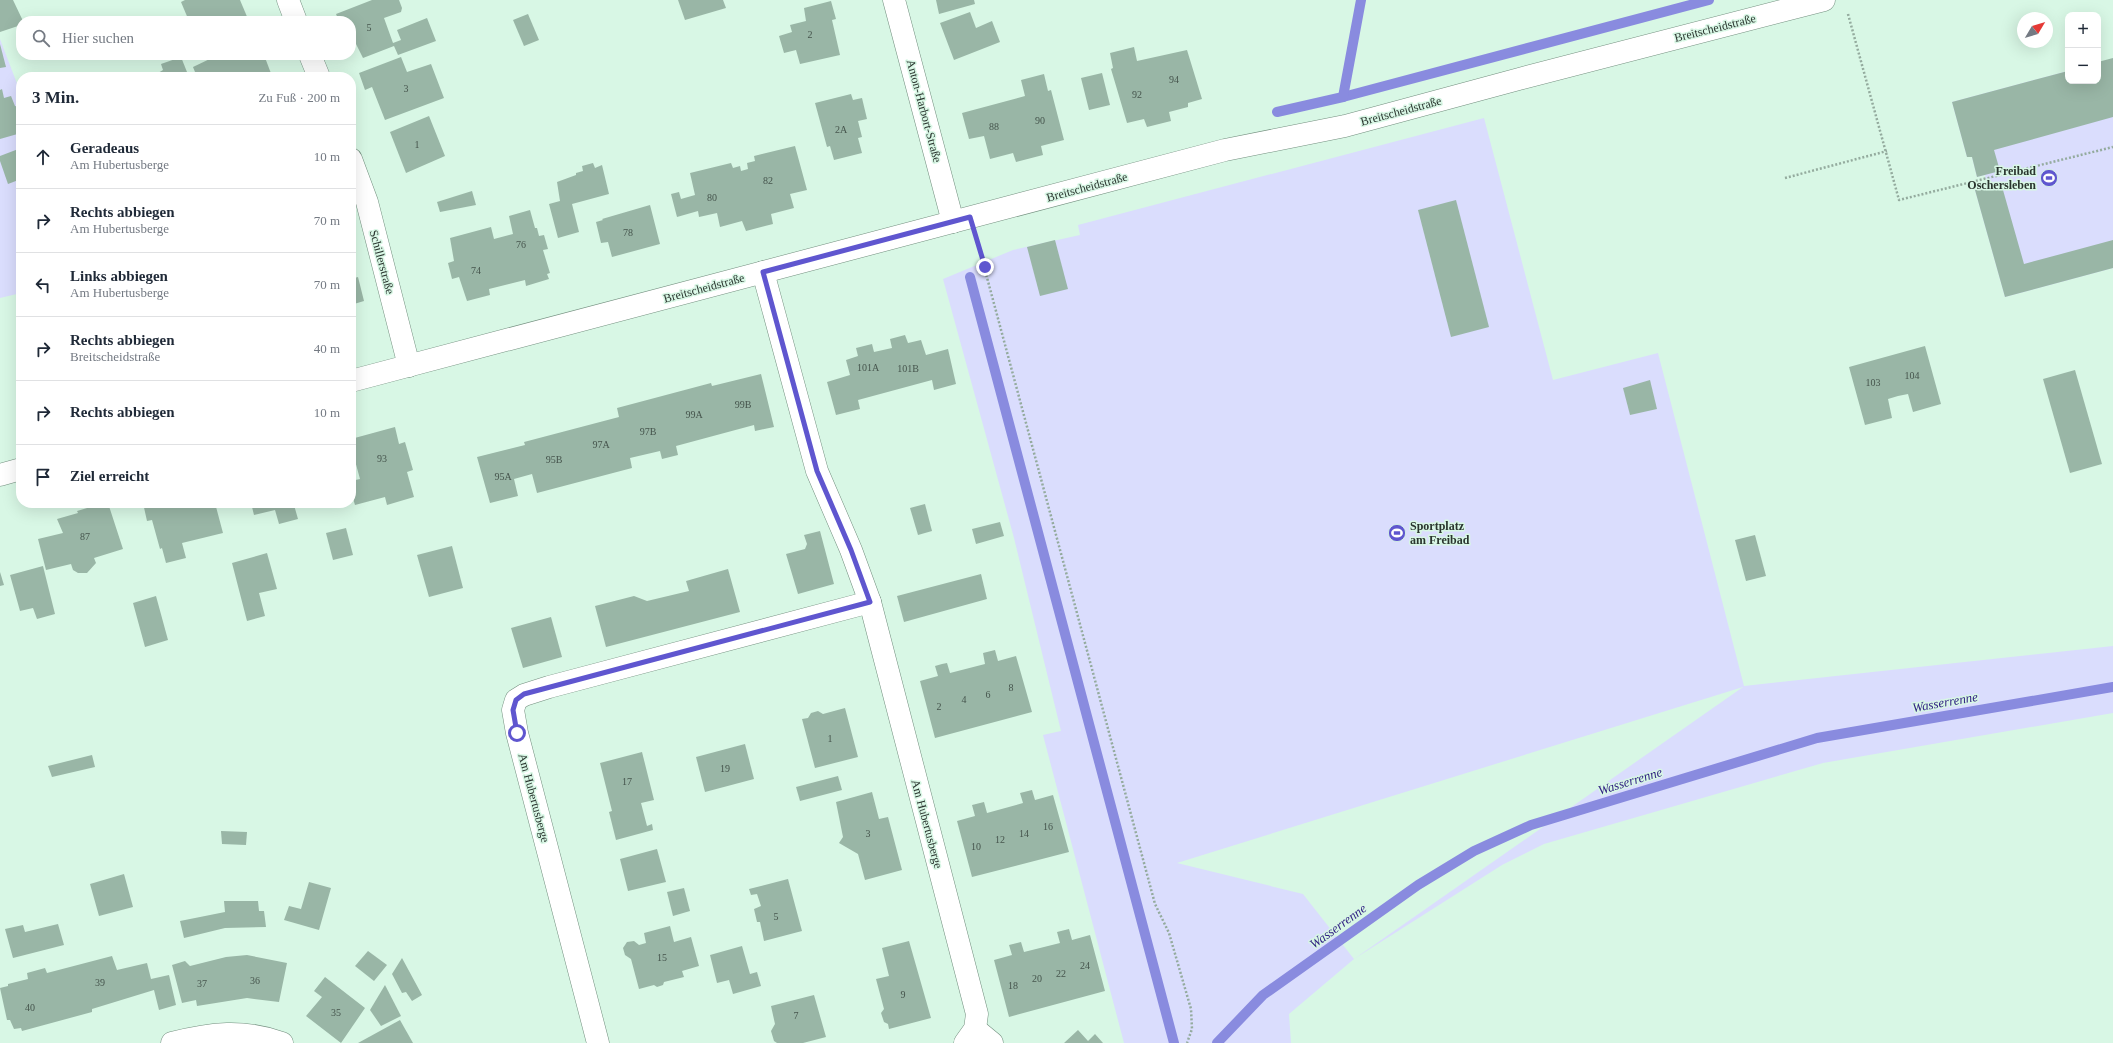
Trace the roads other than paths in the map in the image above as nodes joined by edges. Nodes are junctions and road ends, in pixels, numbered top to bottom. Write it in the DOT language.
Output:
graph roads {
  1 [pos="288,0"];
  2 [pos="894,0"];
  3 [pos="1824,0"];
  4 [pos="294,16"];
  5 [pos="312,60"];
  6 [pos="317,72"];
  7 [pos="356,173"];
  8 [pos="961,219"];
  9 [pos="763,272"];
  10 [pos="409,366"];
  11 [pos="356,381"];
  12 [pos="16,470"];
  13 [pos="0,475"];
  14 [pos="870,602"];
  15 [pos="970,1036"];
  16 [pos="172,1043"];
  17 [pos="282,1043"];
  18 [pos="598,1043"];
  19 [pos="992,1043"];
  1 -- 4 [label="street"];
  2 -- 8 [label="street, Anton-Harbort-Straße"];
  3 -- 8 [label="street, Breitscheidstraße"];
  5 -- 6 [label="street"];
  7 -- 10 [label="street, Schillerstraße"];
  8 -- 9 [label="street, Breitscheidstraße"];
  9 -- 10 [label="street, Breitscheidstraße"];
  9 -- 14 [label="street, Am Hubertusberge"];
  10 -- 11 [label="street, Breitscheidstraße"];
  12 -- 13 [label="street"];
  14 -- 15 [label="street, Am Hubertusberge"];
  14 -- 18 [label="street, Am Hubertusberge"];
  15 -- 19 [label="street"];
  16 -- 17 [label="street"];
}
